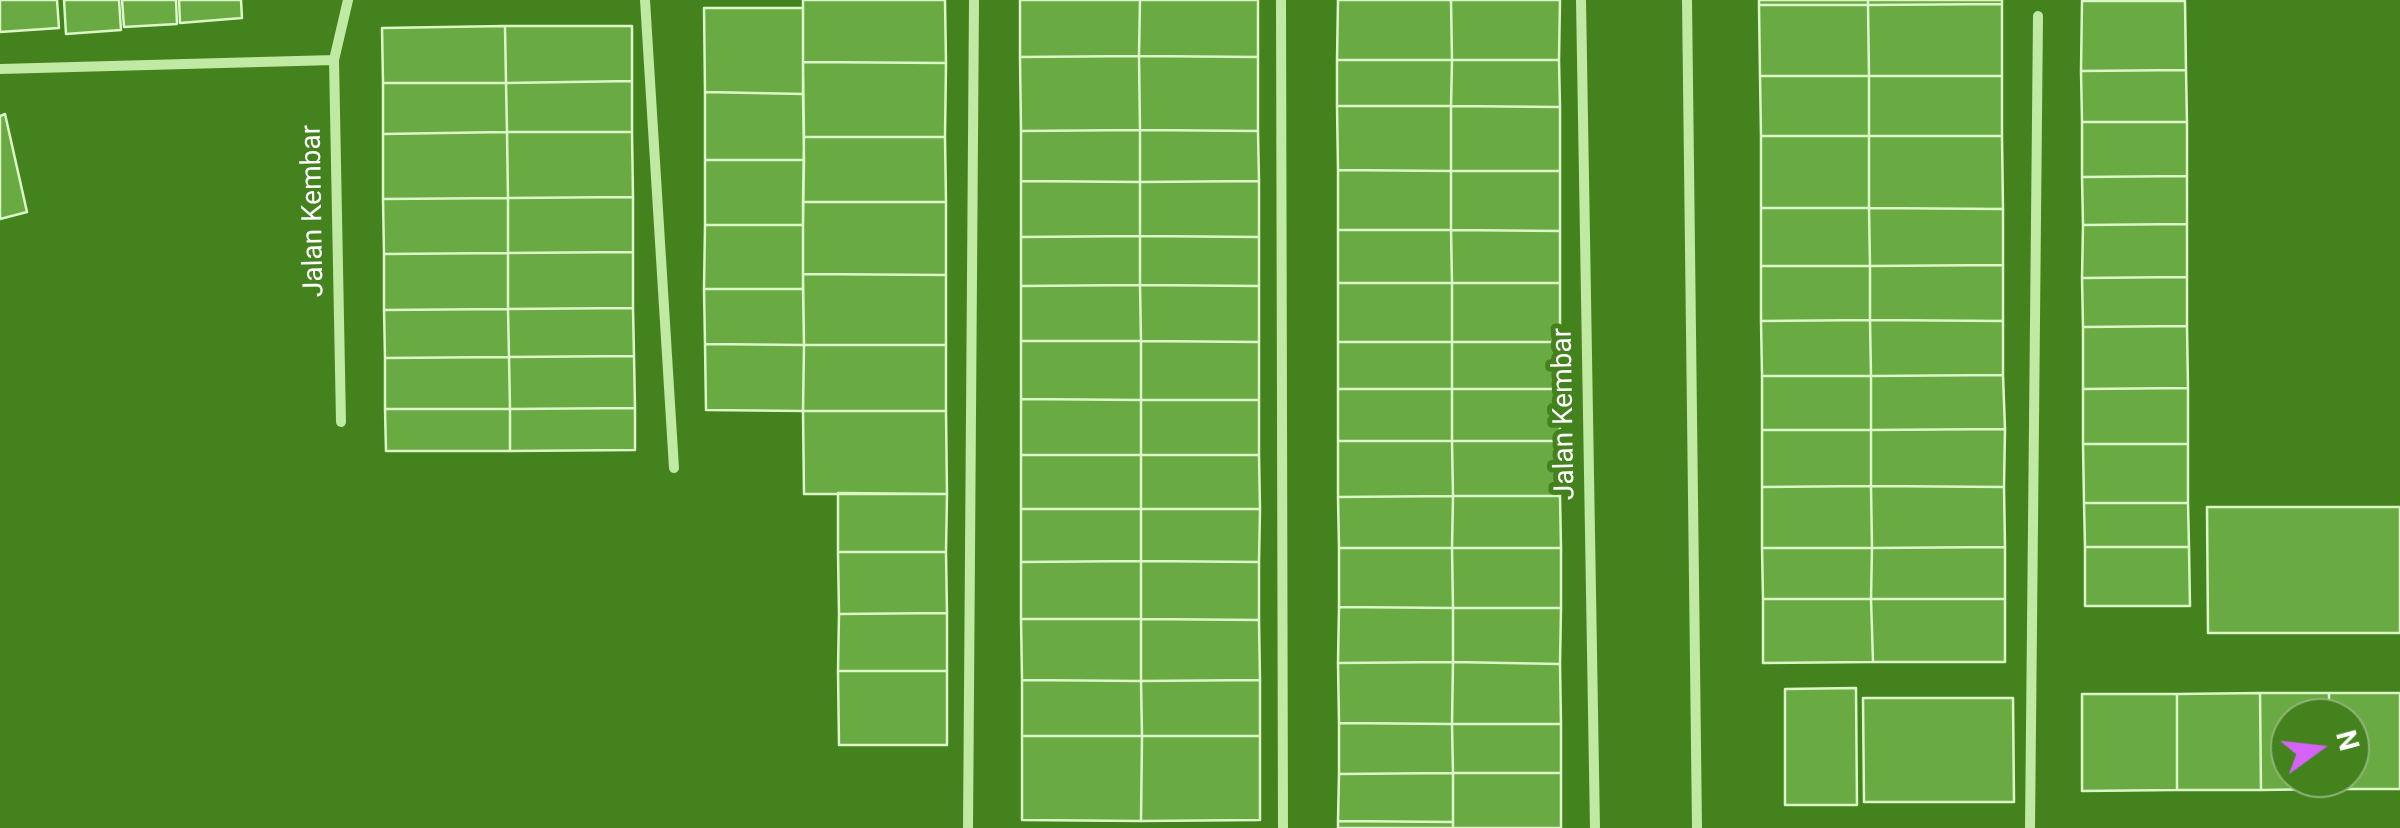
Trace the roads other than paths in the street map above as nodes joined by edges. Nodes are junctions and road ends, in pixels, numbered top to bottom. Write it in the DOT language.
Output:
graph roads {
  1 [pos="348,0"];
  2 [pos="644,0"];
  3 [pos="974,0"];
  4 [pos="1281,0"];
  5 [pos="1580,0"];
  6 [pos="1687,0"];
  7 [pos="2038,16"];
  8 [pos="334,60"];
  9 [pos="0,69"];
  10 [pos="341,422"];
  11 [pos="674,468"];
  12 [pos="968,828"];
  13 [pos="1284,828"];
  14 [pos="1595,828"];
  15 [pos="1697,828"];
  16 [pos="2030,828"];
  1 -- 8 [label="street, Jalan Kembar"];
  2 -- 11 [label="street"];
  3 -- 12 [label="street"];
  4 -- 13 [label="street"];
  5 -- 14 [label="street, Jalan Kembar"];
  6 -- 15 [label="street"];
  7 -- 16 [label="street"];
  8 -- 9 [label="street"];
  8 -- 10 [label="street, Jalan Kembar"];
}
